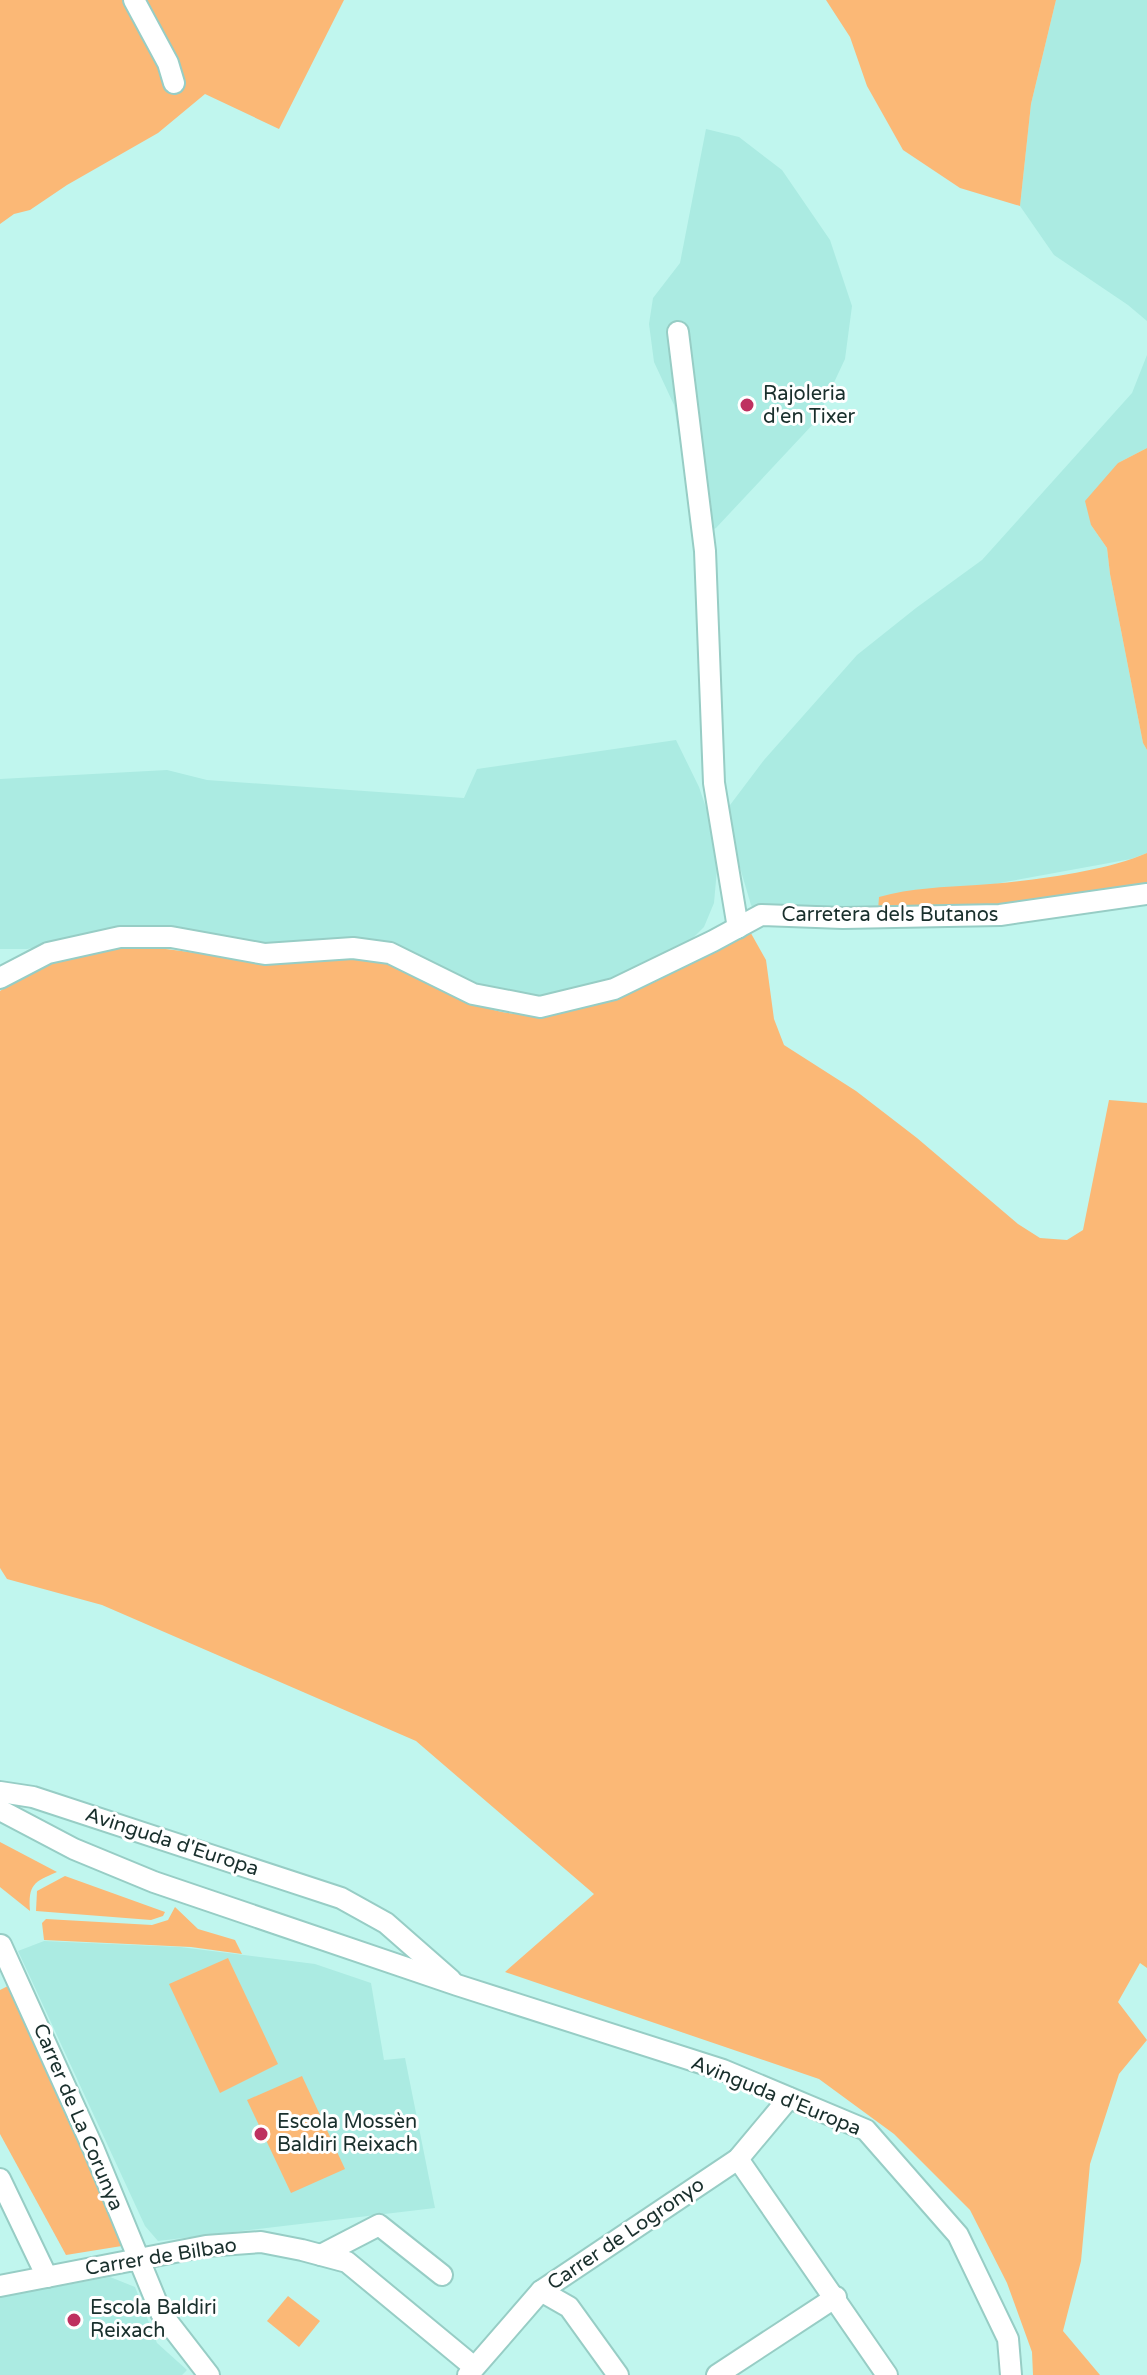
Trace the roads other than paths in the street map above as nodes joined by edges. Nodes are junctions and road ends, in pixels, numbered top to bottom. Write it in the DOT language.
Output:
graph roads {
  1 [pos="134,0"];
  2 [pos="174,83"];
  3 [pos="678,332"];
  4 [pos="1147,894"];
  5 [pos="738,928"];
  6 [pos="0,978"];
  7 [pos="0,1792"];
  8 [pos="0,1810"];
  9 [pos="0,1944"];
  10 [pos="8,1980"];
  11 [pos="457,1985"];
  12 [pos="789,2098"];
  13 [pos="738,2159"];
  14 [pos="0,2179"];
  15 [pos="321,2255"];
  16 [pos="138,2259"];
  17 [pos="442,2275"];
  18 [pos="47,2277"];
  19 [pos="0,2286"];
  20 [pos="541,2291"];
  21 [pos="836,2297"];
  22 [pos="471,2371"];
  23 [pos="209,2375"];
  24 [pos="618,2375"];
  25 [pos="717,2375"];
  26 [pos="887,2375"];
  27 [pos="1011,2375"];
  1 -- 2 [label="street"];
  3 -- 5 [label="street"];
  4 -- 5 [label="street, Carretera dels Butanos"];
  5 -- 6 [label="street, Carretera dels Butanos"];
  7 -- 11 [label="street, Avinguda d'Europa"];
  8 -- 11 [label="street, Avinguda d'Europa"];
  9 -- 10 [label="street, Carrer de La Corunya"];
  10 -- 16 [label="street, Carrer de La Corunya"];
  11 -- 12 [label="street, Avinguda d'Europa"];
  12 -- 13 [label="street, Carrer de Logronyo"];
  12 -- 27 [label="street, Avinguda d'Europa"];
  13 -- 20 [label="street, Carrer de Logronyo"];
  13 -- 21 [label="street"];
  14 -- 18 [label="street"];
  15 -- 16 [label="street, Carrer de Bilbao"];
  15 -- 17 [label="street"];
  15 -- 22 [label="street, Carrer de Bilbao"];
  16 -- 18 [label="street, Carrer de Bilbao"];
  16 -- 23 [label="street, Carrer de La Corunya"];
  18 -- 19 [label="street, Carrer de Bilbao"];
  20 -- 22 [label="street, Carrer de Logronyo"];
  20 -- 24 [label="street"];
  21 -- 25 [label="street"];
  21 -- 26 [label="street"];
}
